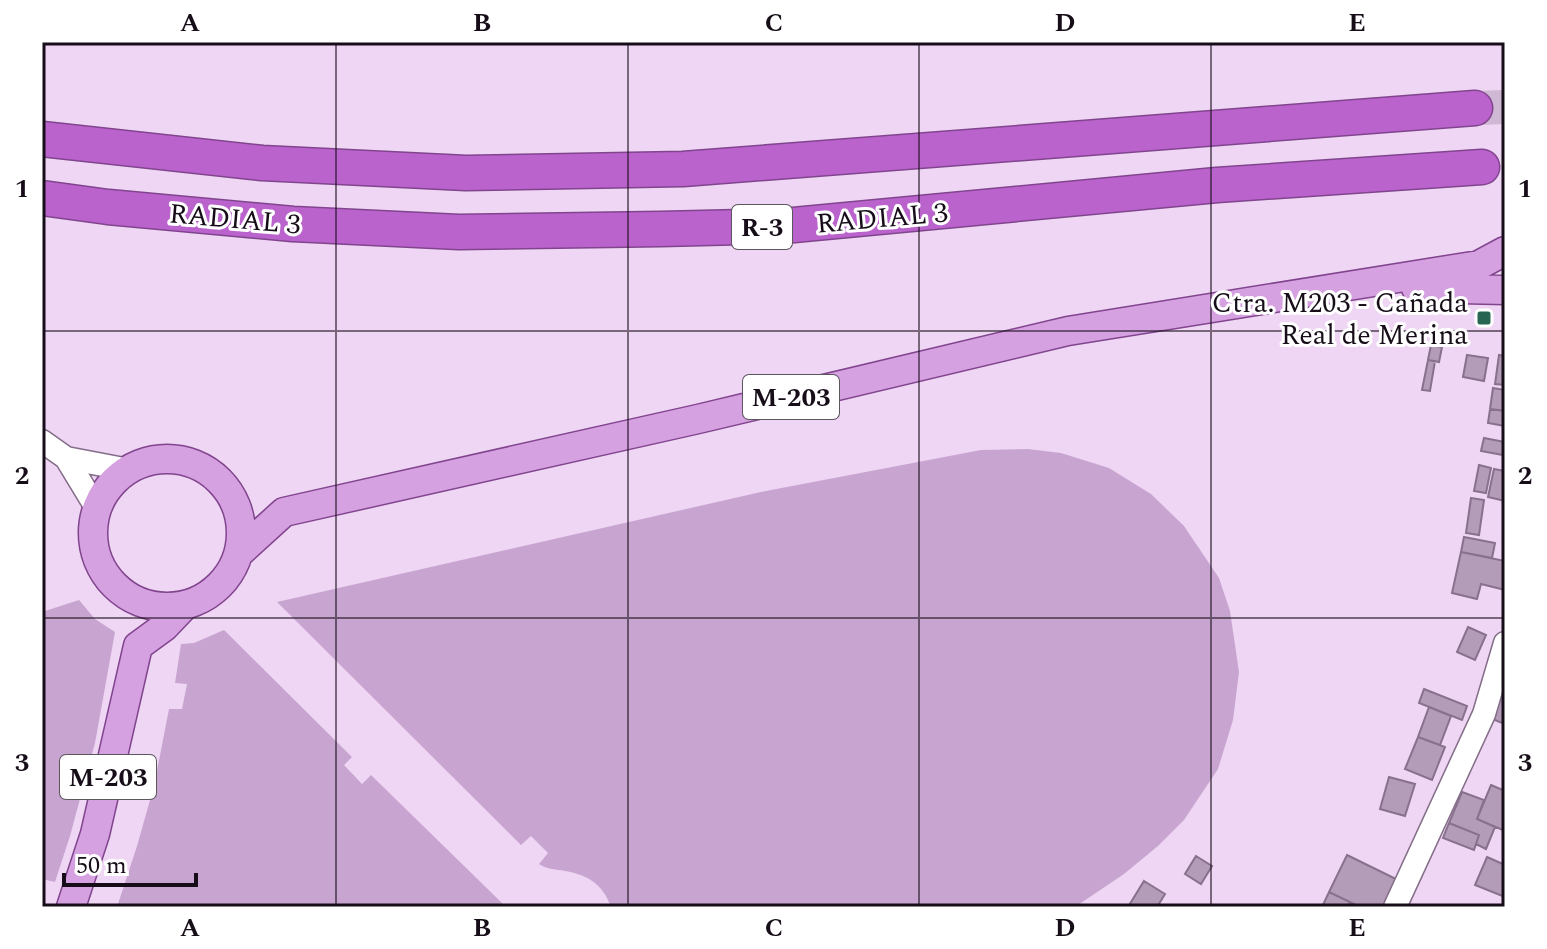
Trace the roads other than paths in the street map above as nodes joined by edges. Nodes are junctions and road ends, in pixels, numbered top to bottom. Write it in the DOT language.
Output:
graph roads {
  1 [pos="1475,108"];
  2 [pos="42,139"];
  3 [pos="1482,167"];
  4 [pos="42,198"];
  5 [pos="1505,251"];
  6 [pos="1505,290"];
  7 [pos="1300,295"];
  8 [pos="42,441"];
  9 [pos="66,458"];
  10 [pos="129,470"];
  11 [pos="229,491"];
  12 [pos="97,509"];
  13 [pos="284,512"];
  14 [pos="239,553"];
  15 [pos="122,592"];
  16 [pos="184,606"];
  17 [pos="1505,643"];
  18 [pos="138,646"];
  19 [pos="71,907"];
  20 [pos="1395,907"];
  1 -- 2 [label="highway, RADIAL 3 / R-3"];
  3 -- 4 [label="highway, RADIAL 3 / R-3"];
  5 -- 7 [label="main road, M-203"];
  6 -- 7 [label="main road, M-203"];
  7 -- 13 [label="main road, M-203"];
  8 -- 9 [label="street"];
  9 -- 10 [label="street"];
  9 -- 12 [label="street"];
  10 -- 11 [label="main road"];
  10 -- 12 [label="main road"];
  11 -- 13 [label="main road"];
  11 -- 14 [label="main road"];
  12 -- 15 [label="main road"];
  13 -- 14 [label="main road, M-203"];
  14 -- 16 [label="main road"];
  15 -- 16 [label="main road"];
  15 -- 18 [label="main road, M-203"];
  16 -- 18 [label="main road"];
  17 -- 20 [label="street"];
  18 -- 19 [label="main road, M-203"];
}
